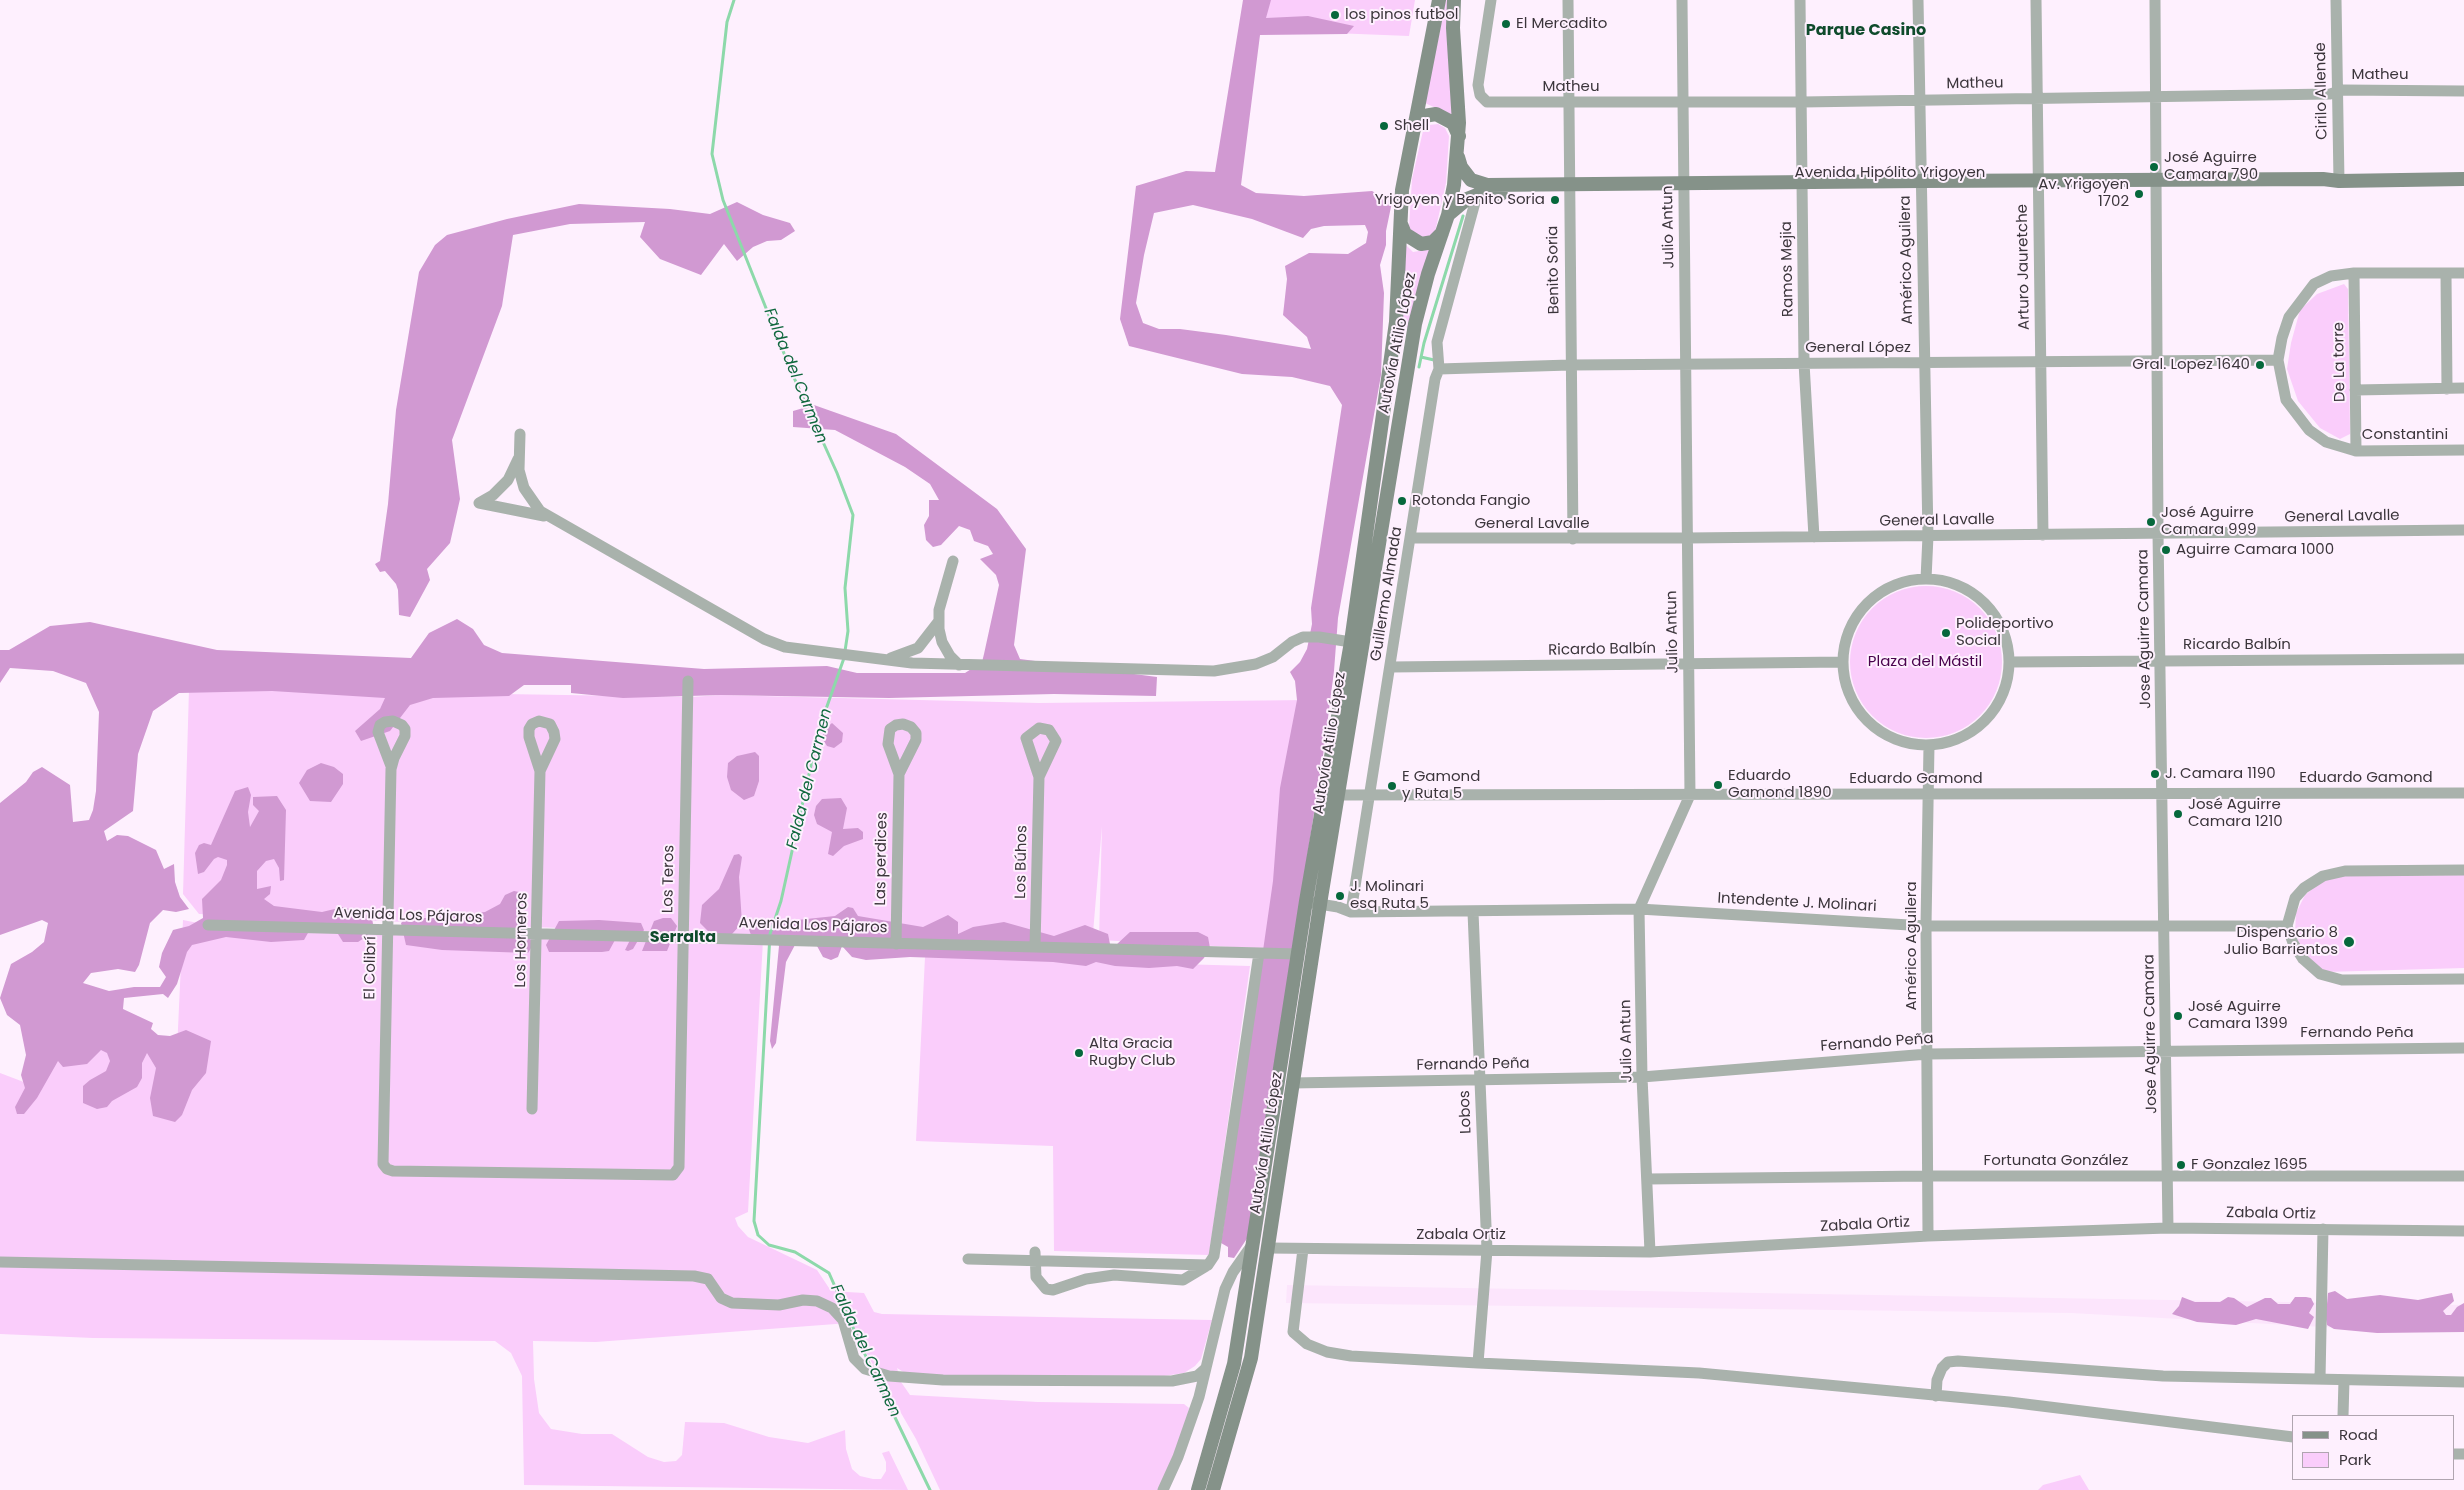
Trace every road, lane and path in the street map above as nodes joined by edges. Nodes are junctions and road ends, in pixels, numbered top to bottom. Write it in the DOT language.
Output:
graph roads {
  1 [pos="1439,0"];
  2 [pos="1454,0"];
  3 [pos="1491,0"];
  4 [pos="1568,0"];
  5 [pos="1682,0"];
  6 [pos="1800,0"];
  7 [pos="1918,0"];
  8 [pos="2036,0"];
  9 [pos="2155,0"];
  10 [pos="2336,0"];
  11 [pos="2464,91"];
  12 [pos="2337,92"];
  13 [pos="2155,96"];
  14 [pos="2037,97"];
  15 [pos="1919,100"];
  16 [pos="1570,102"];
  17 [pos="1683,102"];
  18 [pos="1802,102"];
  19 [pos="1414,125"];
  20 [pos="1459,137"];
  21 [pos="1458,156"];
  22 [pos="2464,179"];
  23 [pos="2338,181"];
  24 [pos="1920,185"];
  25 [pos="2038,185"];
  26 [pos="2156,185"];
  27 [pos="1802,186"];
  28 [pos="1684,187"];
  29 [pos="1569,190"];
  30 [pos="1478,195"];
  31 [pos="1448,215"];
  32 [pos="1401,221"];
  33 [pos="1442,233"];
  34 [pos="2464,273"];
  35 [pos="2354,274"];
  36 [pos="2446,274"];
  37 [pos="2157,360"];
  38 [pos="2278,360"];
  39 [pos="2040,362"];
  40 [pos="1804,363"];
  41 [pos="1924,363"];
  42 [pos="1570,365"];
  43 [pos="1687,366"];
  44 [pos="1439,369"];
  45 [pos="2464,388"];
  46 [pos="2447,389"];
  47 [pos="2355,390"];
  48 [pos="520,434"];
  49 [pos="520,450"];
  50 [pos="2464,450"];
  51 [pos="2356,451"];
  52 [pos="550,518"];
  53 [pos="2464,530"];
  54 [pos="2158,534"];
  55 [pos="2043,535"];
  56 [pos="1928,536"];
  57 [pos="1814,537"];
  58 [pos="1411,538"];
  59 [pos="1687,538"];
  60 [pos="1573,539"];
  61 [pos="953,561"];
  62 [pos="1926,579"];
  63 [pos="939,621"];
  64 [pos="1351,642"];
  65 [pos="2464,659"];
  66 [pos="884,660"];
  67 [pos="2162,661"];
  68 [pos="1843,662"];
  69 [pos="2010,662"];
  70 [pos="959,664"];
  71 [pos="1688,664"];
  72 [pos="1391,666"];
  73 [pos="688,681"];
  74 [pos="1929,745"];
  75 [pos="391,766"];
  76 [pos="540,771"];
  77 [pos="899,774"];
  78 [pos="1038,777"];
  79 [pos="2162,792"];
  80 [pos="2464,793"];
  81 [pos="1929,794"];
  82 [pos="1338,795"];
  83 [pos="1690,795"];
  84 [pos="1370,796"];
  85 [pos="2464,870"];
  86 [pos="1306,901"];
  87 [pos="1320,904"];
  88 [pos="1640,910"];
  89 [pos="1351,912"];
  90 [pos="1473,912"];
  91 [pos="208,925"];
  92 [pos="1926,926"];
  93 [pos="2164,926"];
  94 [pos="2287,926"];
  95 [pos="387,930"];
  96 [pos="537,934"];
  97 [pos="683,938"];
  98 [pos="896,944"];
  99 [pos="1035,947"];
  100 [pos="1259,953"];
  101 [pos="1298,954"];
  102 [pos="2464,979"];
  103 [pos="2464,1048"];
  104 [pos="2166,1050"];
  105 [pos="1928,1054"];
  106 [pos="1642,1077"];
  107 [pos="1480,1080"];
  108 [pos="1292,1083"];
  109 [pos="532,1109"];
  110 [pos="679,1167"];
  111 [pos="1927,1176"];
  112 [pos="2168,1176"];
  113 [pos="2464,1176"];
  114 [pos="1647,1179"];
  115 [pos="2168,1228"];
  116 [pos="2323,1230"];
  117 [pos="2464,1231"];
  118 [pos="1928,1236"];
  119 [pos="1252,1245"];
  120 [pos="1268,1248"];
  121 [pos="1303,1249"];
  122 [pos="1487,1250"];
  123 [pos="1650,1252"];
  124 [pos="1036,1256"];
  125 [pos="968,1259"];
  126 [pos="0,1262"];
  127 [pos="1208,1265"];
  128 [pos="1478,1363"];
  129 [pos="1206,1368"];
  130 [pos="2320,1379"];
  131 [pos="2344,1380"];
  132 [pos="2464,1382"];
  133 [pos="1936,1396"];
  134 [pos="2343,1415"];
  135 [pos="2292,1437"];
  136 [pos="1163,1490"];
  137 [pos="1198,1490"];
  138 [pos="1213,1490"];
  1 -- 19 [label="main road, Autovía Atilio López"];
  2 -- 20 [label="main road, Autovía Atilio López"];
  3 -- 16 [label="street, Matheu"];
  4 -- 16 [label="street, Benito Soria"];
  5 -- 17 [label="street, Julio Antun"];
  6 -- 18 [label="street, Ramos Mejia"];
  7 -- 15 [label="street, Américo Aguilera"];
  8 -- 14 [label="street, Arturo Jauretche"];
  9 -- 13 [label="street, Jose Aguirre Camara"];
  10 -- 12 [label="street, Cirilo Allende"];
  11 -- 12 [label="street, Matheu"];
  12 -- 13 [label="street, Matheu"];
  12 -- 23 [label="street, Cirilo Allende"];
  13 -- 14 [label="street, Matheu"];
  13 -- 26 [label="street, Jose Aguirre Camara"];
  14 -- 15 [label="street, Matheu"];
  14 -- 25 [label="street, Arturo Jauretche"];
  15 -- 18 [label="street, Matheu"];
  15 -- 24 [label="street, Américo Aguilera"];
  16 -- 17 [label="street, Matheu"];
  16 -- 29 [label="street, Benito Soria"];
  17 -- 18 [label="street, Matheu"];
  17 -- 28 [label="street, Julio Antun"];
  18 -- 27 [label="street, Ramos Mejia"];
  19 -- 20 [label="main road"];
  19 -- 32 [label="main road, Autovía Atilio López"];
  20 -- 21 [label="main road, Autovía Atilio López"];
  21 -- 29 [label="main road, Avenida Hipólito Yrigoyen"];
  21 -- 31 [label="main road, Autovía Atilio López"];
  22 -- 23 [label="main road, Avenida Hipólito Yrigoyen"];
  23 -- 26 [label="main road, Avenida Hipólito Yrigoyen"];
  24 -- 25 [label="main road, Avenida Hipólito Yrigoyen"];
  24 -- 27 [label="main road, Avenida Hipólito Yrigoyen"];
  24 -- 41 [label="street, Américo Aguilera"];
  25 -- 26 [label="main road, Avenida Hipólito Yrigoyen"];
  25 -- 39 [label="street, Arturo Jauretche"];
  26 -- 37 [label="street, Jose Aguirre Camara"];
  27 -- 28 [label="main road, Avenida Hipólito Yrigoyen"];
  27 -- 40 [label="street, Ramos Mejia"];
  28 -- 29 [label="main road, Avenida Hipólito Yrigoyen"];
  28 -- 43 [label="street, Julio Antun"];
  29 -- 30 [label="main road, Avenida Hipólito Yrigoyen"];
  29 -- 42 [label="street, Benito Soria"];
  30 -- 31 [label="main road, Avenida Hipólito Yrigoyen"];
  30 -- 44 [label="street, Guillermo Almada"];
  31 -- 33 [label="main road, Autovía Atilio López"];
  32 -- 33 [label="main road"];
  32 -- 64 [label="main road, Autovía Atilio López"];
  33 -- 82 [label="main road, Autovía Atilio López"];
  34 -- 36 [label="street"];
  35 -- 36 [label="street"];
  35 -- 38 [label="street"];
  35 -- 47 [label="street, De La torre"];
  36 -- 46 [label="street"];
  37 -- 38 [label="street, General López"];
  37 -- 39 [label="street, General López"];
  37 -- 54 [label="street, Jose Aguirre Camara"];
  38 -- 51 [label="street, Constantini"];
  39 -- 41 [label="street, General López"];
  39 -- 55 [label="street, Arturo Jauretche"];
  40 -- 41 [label="street, General López"];
  40 -- 43 [label="street, General López"];
  40 -- 57 [label="street, Ramos Mejia"];
  41 -- 56 [label="street, Américo Aguilera"];
  42 -- 43 [label="street, General López"];
  42 -- 44 [label="street, General López"];
  42 -- 60 [label="street, Benito Soria"];
  43 -- 59 [label="street, Julio Antun"];
  44 -- 58 [label="street, Guillermo Almada"];
  45 -- 46 [label="street"];
  46 -- 47 [label="street"];
  47 -- 51 [label="street, De La torre"];
  48 -- 49 [label="street"];
  49 -- 52 [label="street"];
  49 -- 52 [label="street"];
  50 -- 51 [label="street, Constantini"];
  52 -- 66 [label="street"];
  53 -- 54 [label="street, General Lavalle"];
  54 -- 55 [label="street, General Lavalle"];
  54 -- 67 [label="street, Jose Aguirre Camara"];
  55 -- 56 [label="street, General Lavalle"];
  56 -- 57 [label="street, General Lavalle"];
  56 -- 62 [label="street, Américo Aguilera"];
  57 -- 59 [label="street, General Lavalle"];
  58 -- 60 [label="street, General Lavalle"];
  58 -- 72 [label="street, Guillermo Almada"];
  59 -- 60 [label="street, General Lavalle"];
  59 -- 71 [label="street, Julio Antun"];
  61 -- 63 [label="street"];
  62 -- 68 [label="street"];
  62 -- 69 [label="street"];
  63 -- 66 [label="street"];
  63 -- 70 [label="street"];
  64 -- 70 [label="street"];
  64 -- 86 [label="main road, Autovía Atilio López"];
  65 -- 67 [label="street, Ricardo Balbín"];
  66 -- 70 [label="street"];
  67 -- 69 [label="street, Ricardo Balbín"];
  67 -- 79 [label="street, Jose Aguirre Camara"];
  68 -- 71 [label="street, Ricardo Balbín"];
  68 -- 74 [label="street"];
  69 -- 74 [label="street"];
  71 -- 72 [label="street, Ricardo Balbín"];
  71 -- 83 [label="street, Julio Antun"];
  72 -- 84 [label="street, Guillermo Almada"];
  73 -- 97 [label="street, Los Teros"];
  74 -- 81 [label="street, Américo Aguilera"];
  75 -- 95 [label="street, El Colibrí"];
  76 -- 96 [label="street, Los Horneros"];
  77 -- 98 [label="street, Las perdices"];
  78 -- 99 [label="street, Los Búhos"];
  79 -- 80 [label="street, Eduardo Gamond"];
  79 -- 81 [label="street, Eduardo Gamond"];
  79 -- 93 [label="street, Jose Aguirre Camara"];
  81 -- 83 [label="street, Eduardo Gamond"];
  81 -- 92 [label="street, Américo Aguilera"];
  82 -- 84 [label="street, Eduardo Gamond"];
  82 -- 87 [label="main road, Autovía Atilio López"];
  83 -- 84 [label="street, Eduardo Gamond"];
  83 -- 88 [label="street, Julio Antun"];
  84 -- 89 [label="street, Guillermo Almada"];
  85 -- 94 [label="street"];
  86 -- 87 [label="street, Intendente J. Molinari"];
  86 -- 101 [label="main road, Autovía Atilio López"];
  87 -- 89 [label="street, Intendente J. Molinari"];
  87 -- 108 [label="main road, Autovía Atilio López"];
  88 -- 90 [label="street, Intendente J. Molinari"];
  88 -- 92 [label="street, Intendente J. Molinari"];
  88 -- 106 [label="street, Julio Antun"];
  89 -- 90 [label="street, Intendente J. Molinari"];
  90 -- 107 [label="street, Lobos"];
  91 -- 95 [label="street, Avenida Los Pájaros"];
  92 -- 93 [label="street, Intendente J. Molinari"];
  92 -- 105 [label="street, Américo Aguilera"];
  93 -- 94 [label="street, Intendente J. Molinari"];
  93 -- 104 [label="street, Jose Aguirre Camara"];
  94 -- 102 [label="street"];
  95 -- 96 [label="street, Avenida Los Pájaros"];
  95 -- 110 [label="street, El Colibrí"];
  96 -- 97 [label="street, Avenida Los Pájaros"];
  96 -- 109 [label="street, Los Horneros"];
  97 -- 98 [label="street, Avenida Los Pájaros"];
  97 -- 110 [label="street, Los Teros"];
  98 -- 99 [label="street, Avenida Los Pájaros"];
  99 -- 100 [label="street, Avenida Los Pájaros"];
  100 -- 101 [label="street, Avenida Los Pájaros"];
  100 -- 127 [label="street"];
  101 -- 119 [label="main road, Autovía Atilio López"];
  103 -- 104 [label="street, Fernando Peña"];
  104 -- 105 [label="street, Fernando Peña"];
  104 -- 112 [label="street, Jose Aguirre Camara"];
  105 -- 106 [label="street, Fernando Peña"];
  105 -- 111 [label="street, Américo Aguilera"];
  106 -- 107 [label="street, Fernando Peña"];
  106 -- 114 [label="street, Julio Antun"];
  107 -- 108 [label="street, Fernando Peña"];
  107 -- 122 [label="street, Lobos"];
  108 -- 120 [label="main road, Autovía Atilio López"];
  111 -- 112 [label="street, Fortunata González"];
  111 -- 114 [label="street, Fortunata González"];
  111 -- 118 [label="street, Américo Aguilera"];
  112 -- 113 [label="street, Fortunata González"];
  112 -- 115 [label="street, Jose Aguirre Camara"];
  114 -- 123 [label="street, Julio Antun"];
  115 -- 116 [label="street, Zabala Ortiz"];
  115 -- 118 [label="street, Zabala Ortiz"];
  116 -- 117 [label="street, Zabala Ortiz"];
  116 -- 130 [label="street"];
  118 -- 123 [label="street, Zabala Ortiz"];
  119 -- 129 [label="street"];
  119 -- 137 [label="main road, Autovía Atilio López"];
  120 -- 121 [label="street, Zabala Ortiz"];
  120 -- 138 [label="main road, Autovía Atilio López"];
  121 -- 122 [label="street, Zabala Ortiz"];
  121 -- 128 [label="street"];
  122 -- 123 [label="street, Zabala Ortiz"];
  122 -- 128 [label="street, Lobos"];
  124 -- 125 [label="street"];
  124 -- 127 [label="street"];
  124 -- 127 [label="street"];
  126 -- 129 [label="street"];
  128 -- 133 [label="street"];
  129 -- 136 [label="street"];
  130 -- 131 [label="street"];
  130 -- 133 [label="street"];
  131 -- 132 [label="street"];
  131 -- 134 [label="street"];
  133 -- 135 [label="street"];
}
